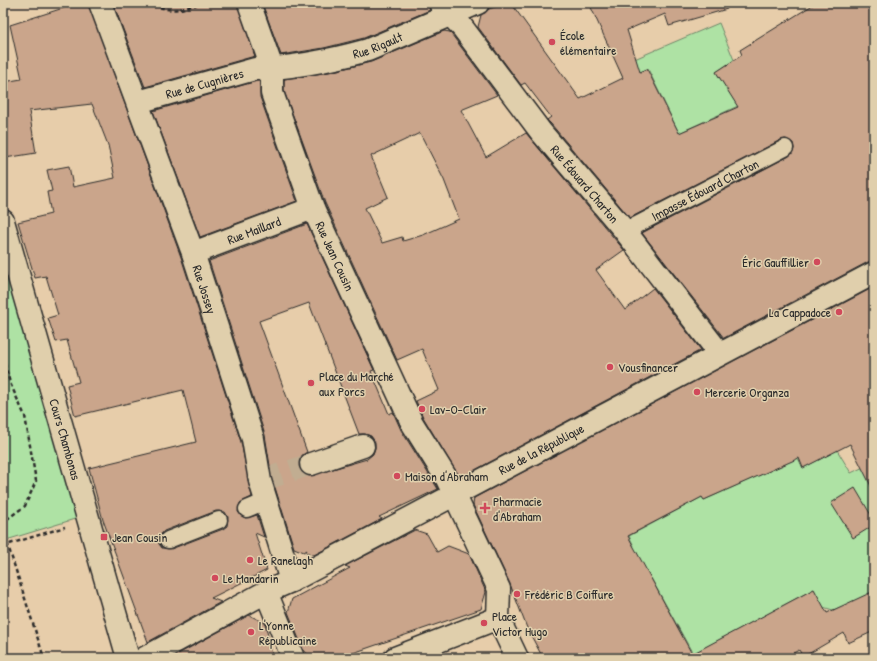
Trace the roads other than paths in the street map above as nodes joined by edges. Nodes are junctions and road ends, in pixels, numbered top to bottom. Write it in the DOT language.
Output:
graph roads {
  1 [pos="100,3"];
  2 [pos="249,3"];
  3 [pos="478,3"];
  4 [pos="445,9"];
  5 [pos="272,68"];
  6 [pos="138,102"];
  7 [pos="785,148"];
  8 [pos="313,208"];
  9 [pos="3,221"];
  10 [pos="625,231"];
  11 [pos="193,252"];
  12 [pos="874,273"];
  13 [pos="720,354"];
  14 [pos="363,446"];
  15 [pos="311,464"];
  16 [pos="455,496"];
  17 [pos="219,520"];
  18 [pos="168,540"];
  19 [pos="291,581"];
  20 [pos="266,592"];
  21 [pos="498,618"];
  22 [pos="128,658"];
  23 [pos="145,658"];
  24 [pos="294,658"];
  25 [pos="395,658"];
  26 [pos="517,658"];
  1 -- 6 [label="street, Rue Jossey"];
  2 -- 5 [label="street, Rue Jean Cousin"];
  3 -- 4 [label="street, Rue Rigault"];
  4 -- 5 [label="street, Rue Rigault"];
  4 -- 10 [label="street, Rue Édouard Charton"];
  5 -- 6 [label="street, Rue de Cugnières"];
  5 -- 8 [label="street, Rue Jean Cousin"];
  6 -- 11 [label="street, Rue Jossey"];
  7 -- 10 [label="lane, Impasse Édouard Charton"];
  8 -- 11 [label="street, Rue Maillard"];
  8 -- 16 [label="street, Rue Jean Cousin"];
  9 -- 22 [label="street, Cours Chambonas"];
  10 -- 13 [label="street, Rue Édouard Charton"];
  11 -- 19 [label="street, Rue Jossey"];
  12 -- 13 [label="street, Rue de la République"];
  13 -- 16 [label="street, Rue de la République"];
  14 -- 15 [label="street"];
  16 -- 19 [label="street, Rue de la République"];
  16 -- 21 [label="street, Rue Jean Cousin"];
  17 -- 18 [label="lane"];
  19 -- 20 [label="street, Rue de la République"];
  20 -- 23 [label="street, Rue de la République"];
  20 -- 24 [label="street"];
  21 -- 25 [label="street"];
  21 -- 26 [label="street"];
}
